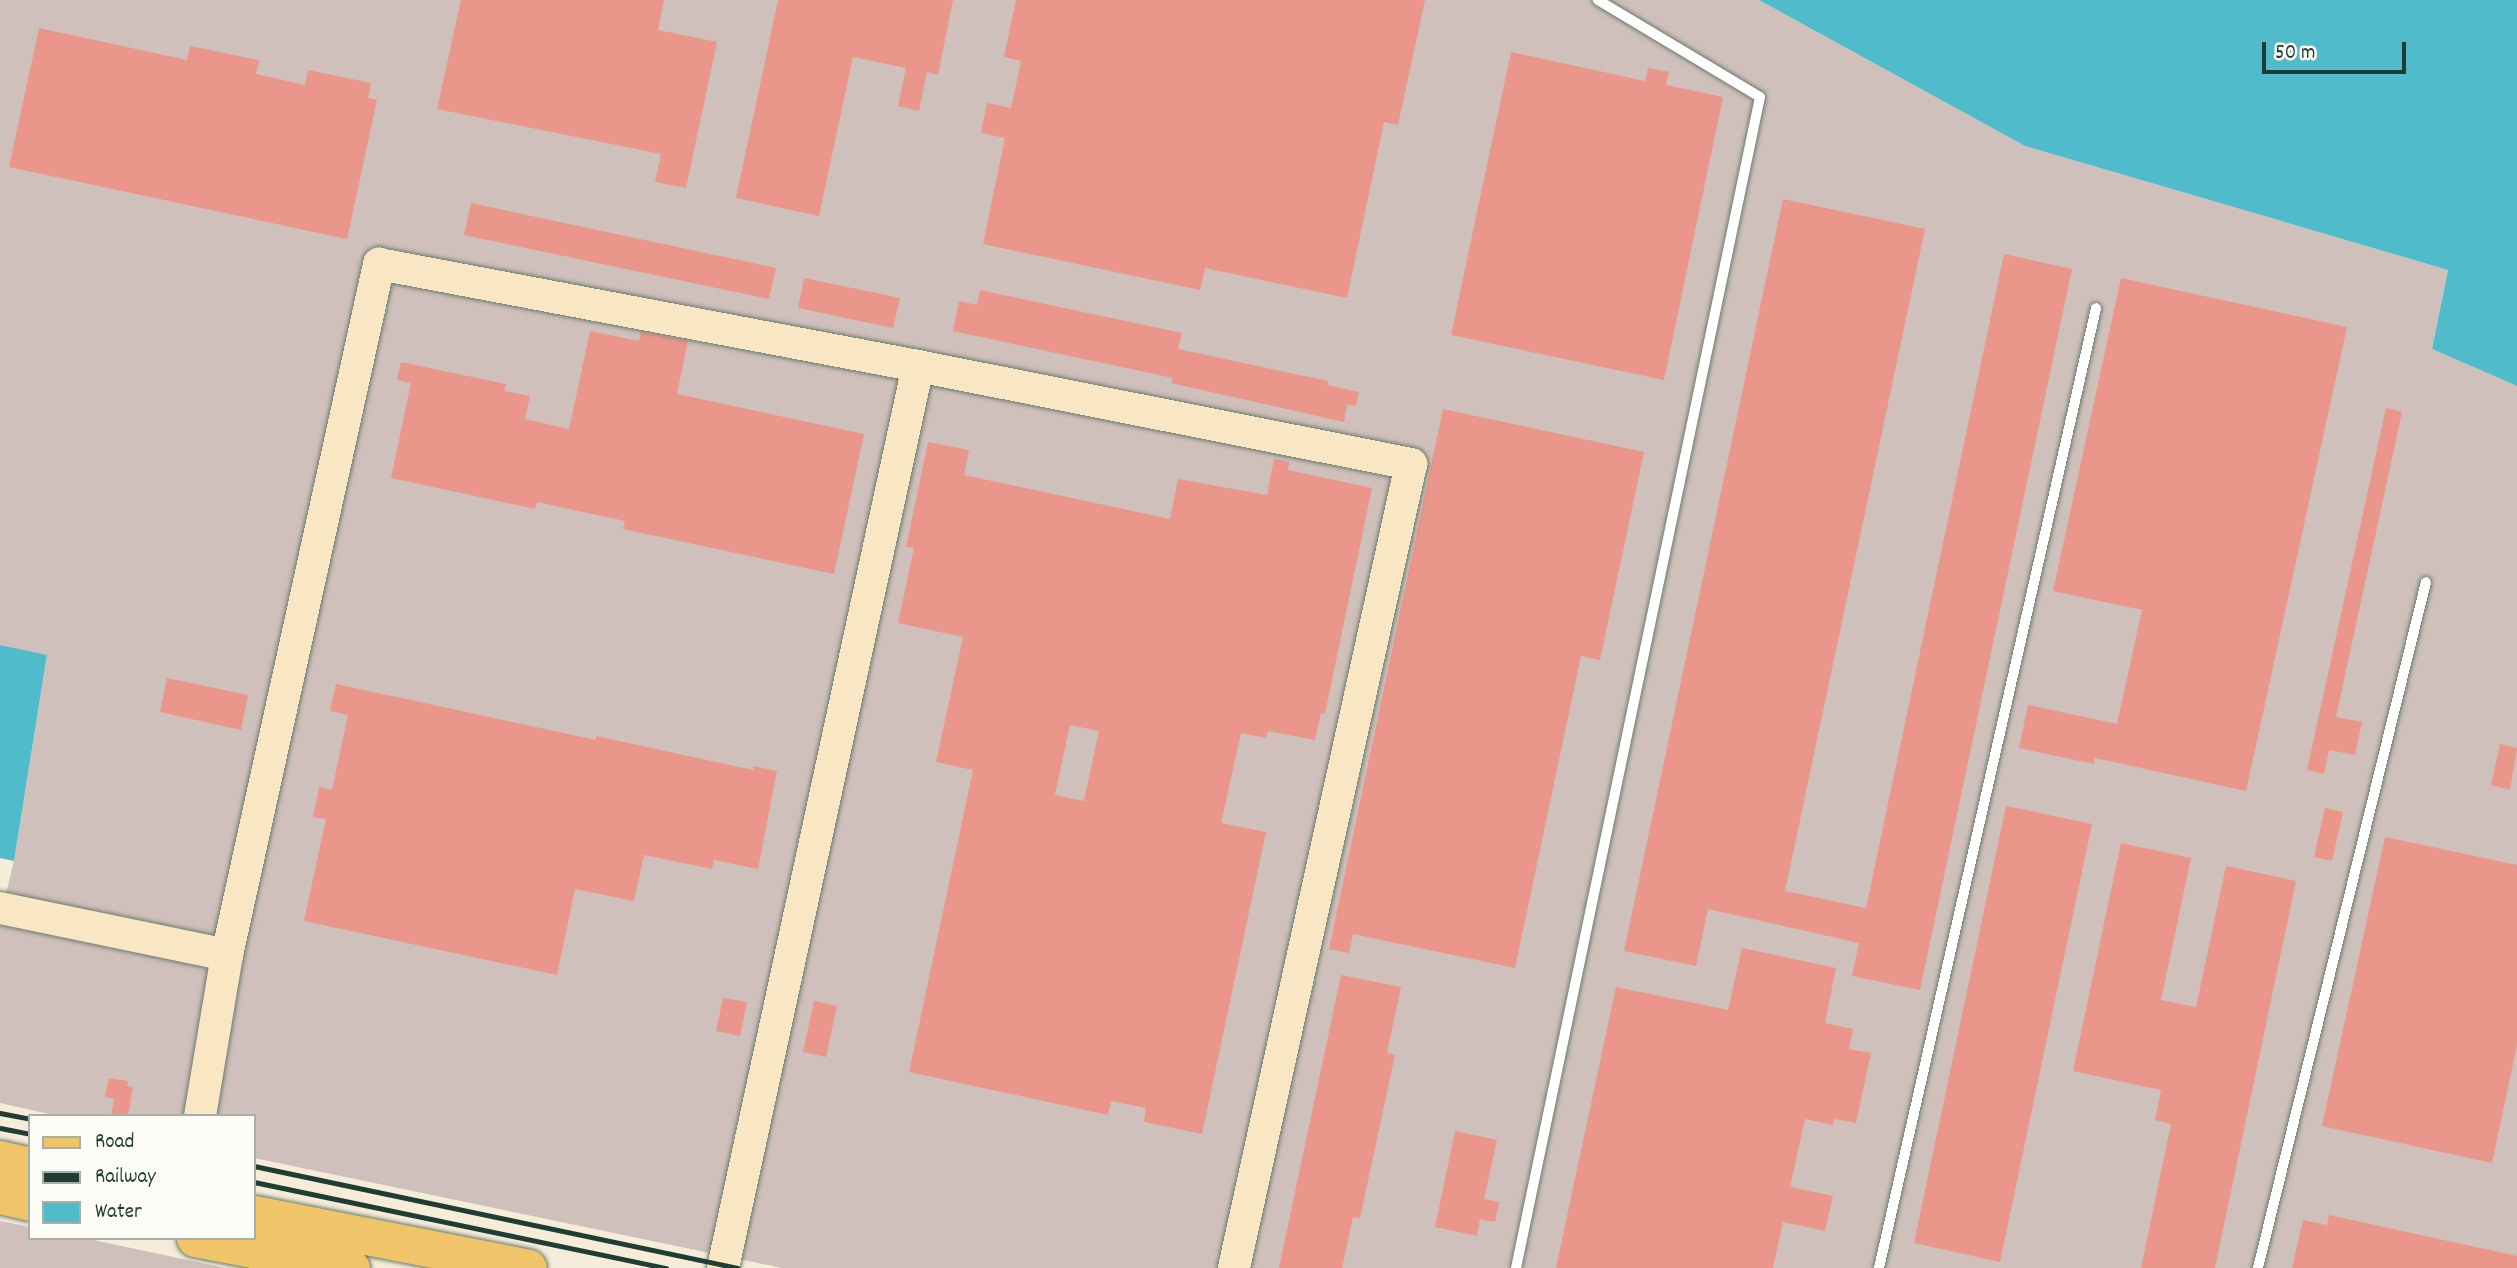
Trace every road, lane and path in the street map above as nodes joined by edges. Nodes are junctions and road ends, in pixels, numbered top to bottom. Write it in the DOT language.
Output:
graph roads {
  1 [pos="1598,0"];
  2 [pos="2096,307"];
  3 [pos="918,366"];
  4 [pos="2426,582"];
  5 [pos="0,908"];
  6 [pos="227,955"];
  7 [pos="201,1114"];
  8 [pos="0,1159"];
  9 [pos="28,1166"];
  10 [pos="0,1195"];
  11 [pos="28,1202"];
  12 [pos="256,1214"];
  13 [pos="205,1240"];
  14 [pos="351,1268"];
  15 [pos="528,1268"];
  16 [pos="723,1268"];
  17 [pos="1234,1268"];
  18 [pos="1516,1268"];
  19 [pos="1879,1268"];
  20 [pos="2259,1268"];
  1 -- 18 [label="lane"];
  2 -- 19 [label="lane"];
  3 -- 6 [label="street"];
  3 -- 16 [label="street"];
  3 -- 17 [label="street"];
  4 -- 20 [label="lane"];
  5 -- 6 [label="street"];
  6 -- 7 [label="street"];
  8 -- 9 [label="main road"];
  10 -- 11 [label="main road"];
  12 -- 15 [label="main road"];
  13 -- 14 [label="main road"];
}
